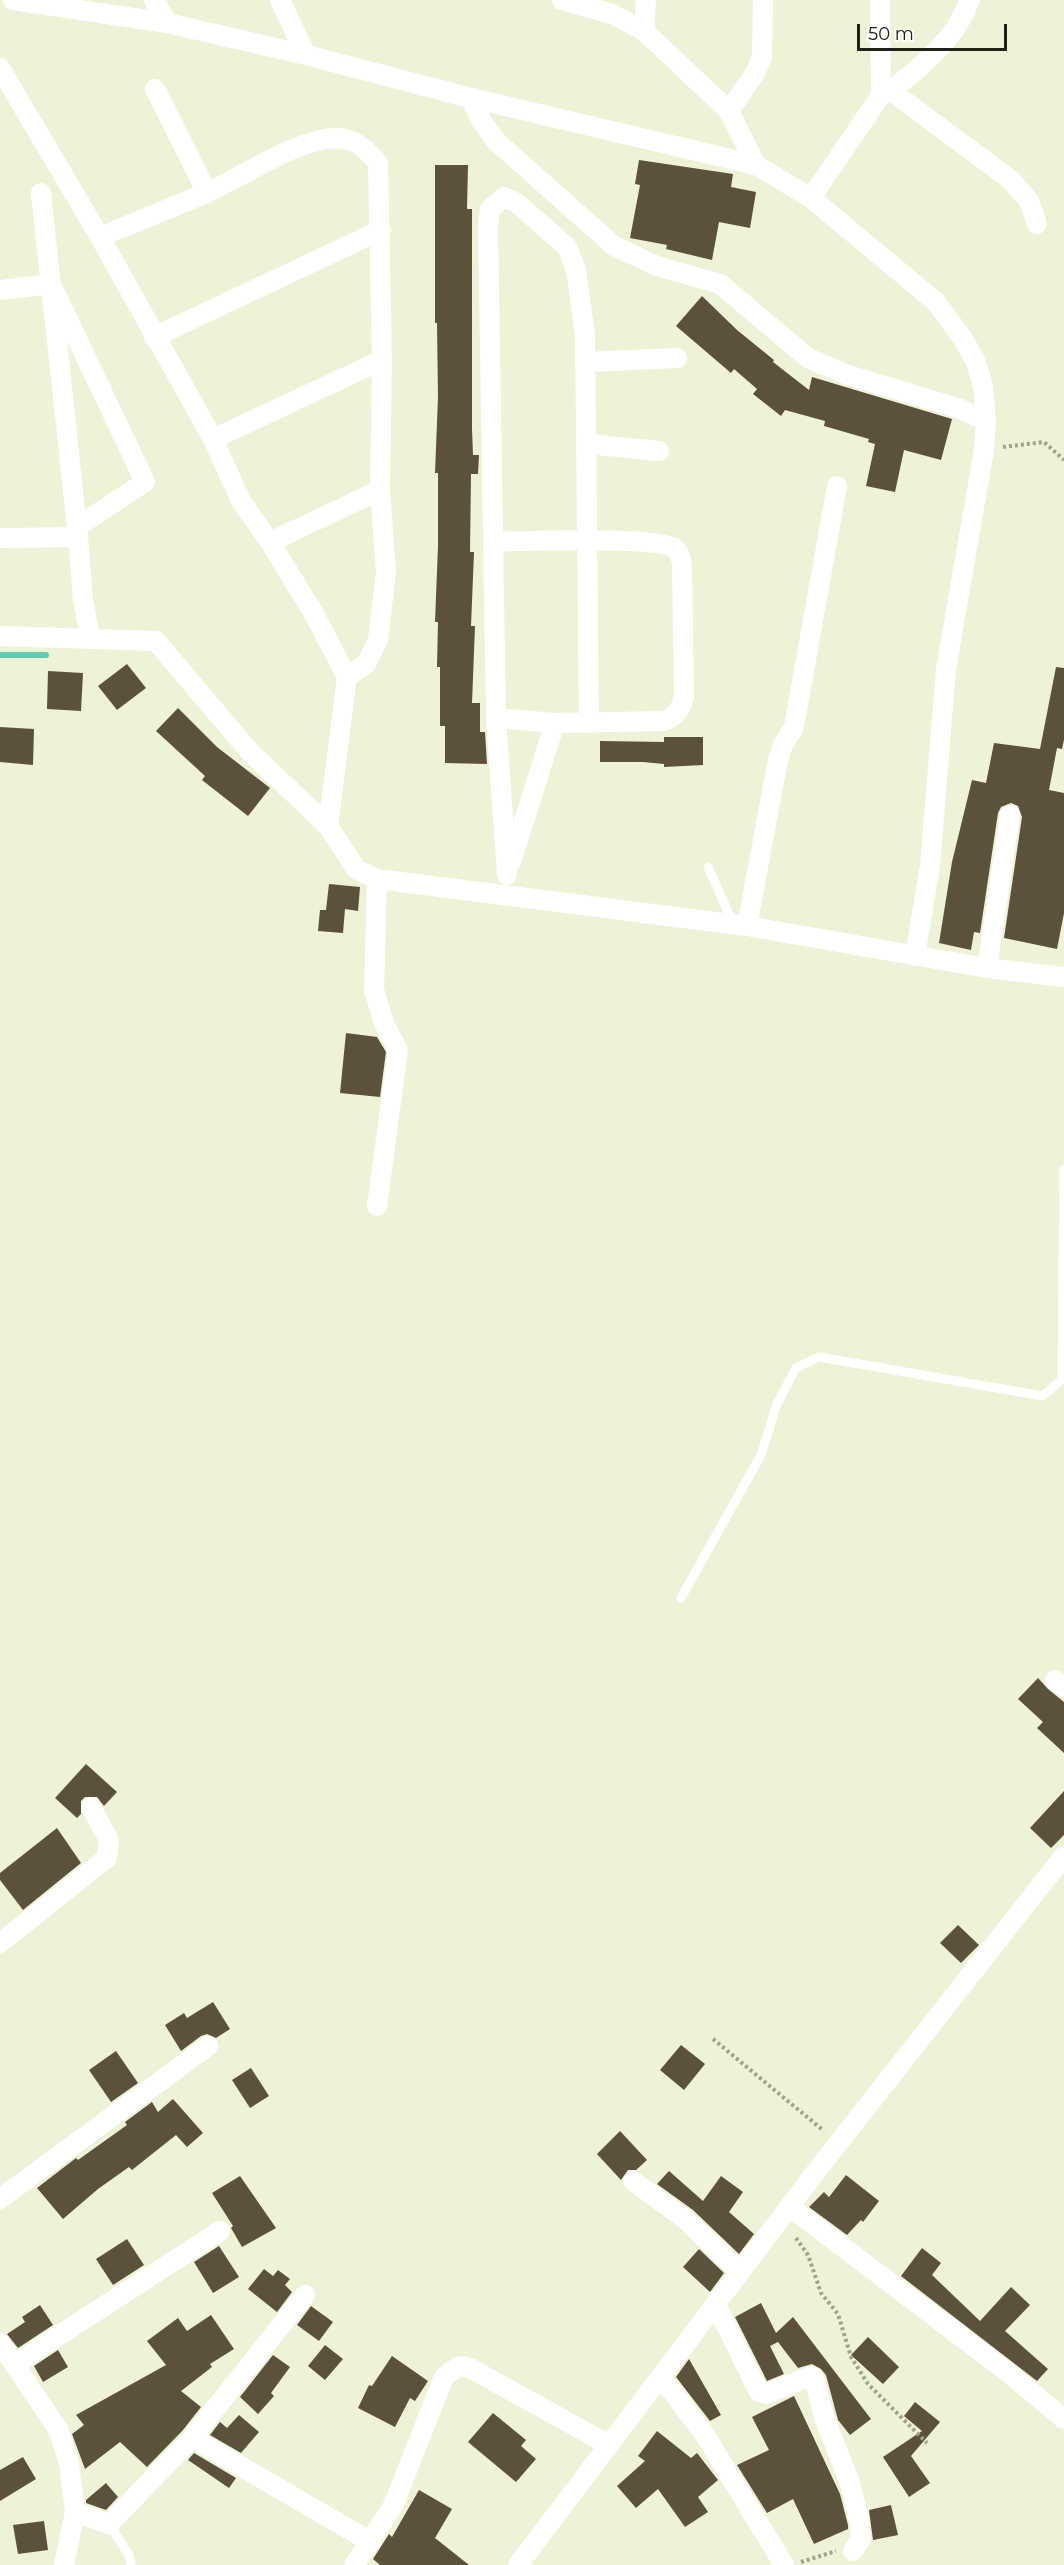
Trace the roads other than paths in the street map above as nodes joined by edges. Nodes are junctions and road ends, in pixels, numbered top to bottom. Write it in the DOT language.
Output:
graph roads {
  1 [pos="13,0"];
  2 [pos="154,0"];
  3 [pos="280,0"];
  4 [pos="562,0"];
  5 [pos="646,0"];
  6 [pos="763,0"];
  7 [pos="880,0"];
  8 [pos="970,0"];
  9 [pos="167,23"];
  10 [pos="644,31"];
  11 [pos="306,55"];
  12 [pos="0,68"];
  13 [pos="155,88"];
  14 [pos="886,93"];
  15 [pos="471,98"];
  16 [pos="729,111"];
  17 [pos="756,165"];
  18 [pos="41,193"];
  19 [pos="207,193"];
  20 [pos="811,198"];
  21 [pos="1037,224"];
  22 [pos="381,230"];
  23 [pos="100,237"];
  24 [pos="51,284"];
  25 [pos="0,290"];
  26 [pos="154,337"];
  27 [pos="677,358"];
  28 [pos="382,360"];
  29 [pos="586,362"];
  30 [pos="986,421"];
  31 [pos="213,439"];
  32 [pos="587,444"];
  33 [pos="659,451"];
  34 [pos="837,486"];
  35 [pos="380,490"];
  36 [pos="78,532"];
  37 [pos="0,538"];
  38 [pos="588,540"];
  39 [pos="270,542"];
  40 [pos="493,542"];
  41 [pos="0,636"];
  42 [pos="90,637"];
  43 [pos="347,677"];
  44 [pos="496,718"];
  45 [pos="589,722"];
  46 [pos="555,723"];
  47 [pos="1010,814"];
  48 [pos="328,826"];
  49 [pos="708,867"];
  50 [pos="377,879"];
  51 [pos="506,884"];
  52 [pos="740,926"];
  53 [pos="915,956"];
  54 [pos="987,968"];
  55 [pos="1064,977"];
  56 [pos="1064,1169"];
  57 [pos="377,1206"];
  58 [pos="681,1598"];
  59 [pos="91,1807"];
  60 [pos="1064,1856"];
  61 [pos="0,1943"];
  62 [pos="208,2046"];
  63 [pos="633,2181"];
  64 [pos="0,2199"];
  65 [pos="784,2214"];
  66 [pos="220,2231"];
  67 [pos="740,2272"];
  68 [pos="305,2295"];
  69 [pos="716,2305"];
  70 [pos="0,2343"];
  71 [pos="15,2364"];
  72 [pos="661,2377"];
  73 [pos="1064,2419"];
  74 [pos="192,2438"];
  75 [pos="609,2445"];
  76 [pos="75,2512"];
  77 [pos="109,2524"];
  78 [pos="371,2542"];
  79 [pos="853,2551"];
  80 [pos="64,2565"];
  81 [pos="131,2565"];
  82 [pos="354,2565"];
  83 [pos="518,2565"];
  84 [pos="784,2565"];
  1 -- 9 [label="street"];
  2 -- 9 [label="street"];
  3 -- 11 [label="street"];
  4 -- 10 [label="street"];
  5 -- 10 [label="street"];
  6 -- 16 [label="street"];
  7 -- 14 [label="street"];
  8 -- 14 [label="street"];
  9 -- 11 [label="street"];
  10 -- 16 [label="street"];
  11 -- 15 [label="street"];
  12 -- 23 [label="street"];
  13 -- 19 [label="street"];
  14 -- 20 [label="street"];
  14 -- 21 [label="street"];
  15 -- 17 [label="street"];
  15 -- 30 [label="street"];
  16 -- 17 [label="street"];
  17 -- 20 [label="street"];
  18 -- 24 [label="street"];
  19 -- 22 [label="street"];
  19 -- 23 [label="street"];
  20 -- 30 [label="street"];
  22 -- 26 [label="street"];
  22 -- 28 [label="street"];
  23 -- 26 [label="street"];
  24 -- 25 [label="street"];
  24 -- 36 [label="street"];
  24 -- 36 [label="street"];
  26 -- 31 [label="street"];
  27 -- 29 [label="street"];
  28 -- 31 [label="street"];
  28 -- 35 [label="street"];
  29 -- 32 [label="street"];
  29 -- 40 [label="street"];
  30 -- 53 [label="street"];
  31 -- 39 [label="street"];
  32 -- 33 [label="street"];
  32 -- 38 [label="street"];
  34 -- 52 [label="street"];
  35 -- 39 [label="street"];
  35 -- 43 [label="street"];
  36 -- 37 [label="street"];
  36 -- 42 [label="street"];
  38 -- 40 [label="street"];
  38 -- 45 [label="street"];
  38 -- 45 [label="street"];
  39 -- 43 [label="street"];
  40 -- 44 [label="street"];
  41 -- 42 [label="street"];
  42 -- 48 [label="street"];
  43 -- 48 [label="street"];
  44 -- 46 [label="street"];
  44 -- 51 [label="street"];
  45 -- 46 [label="street"];
  46 -- 51 [label="street"];
  47 -- 54 [label="street"];
  48 -- 50 [label="street"];
  49 -- 52 [label="lane"];
  50 -- 51 [label="street"];
  50 -- 57 [label="street"];
  51 -- 52 [label="street"];
  52 -- 53 [label="street"];
  53 -- 54 [label="street"];
  54 -- 55 [label="street"];
  56 -- 58 [label="lane"];
  59 -- 61 [label="street"];
  60 -- 65 [label="street"];
  62 -- 64 [label="street"];
  63 -- 67 [label="street"];
  65 -- 67 [label="street"];
  65 -- 73 [label="street"];
  66 -- 71 [label="street"];
  67 -- 69 [label="street"];
  68 -- 74 [label="street"];
  69 -- 72 [label="street"];
  69 -- 79 [label="street"];
  70 -- 71 [label="street"];
  71 -- 76 [label="street"];
  72 -- 75 [label="street"];
  72 -- 84 [label="street"];
  74 -- 77 [label="street"];
  74 -- 78 [label="street"];
  75 -- 78 [label="street"];
  75 -- 83 [label="street"];
  76 -- 77 [label="street"];
  76 -- 80 [label="street"];
  77 -- 81 [label="lane"];
  78 -- 82 [label="street"];
}
